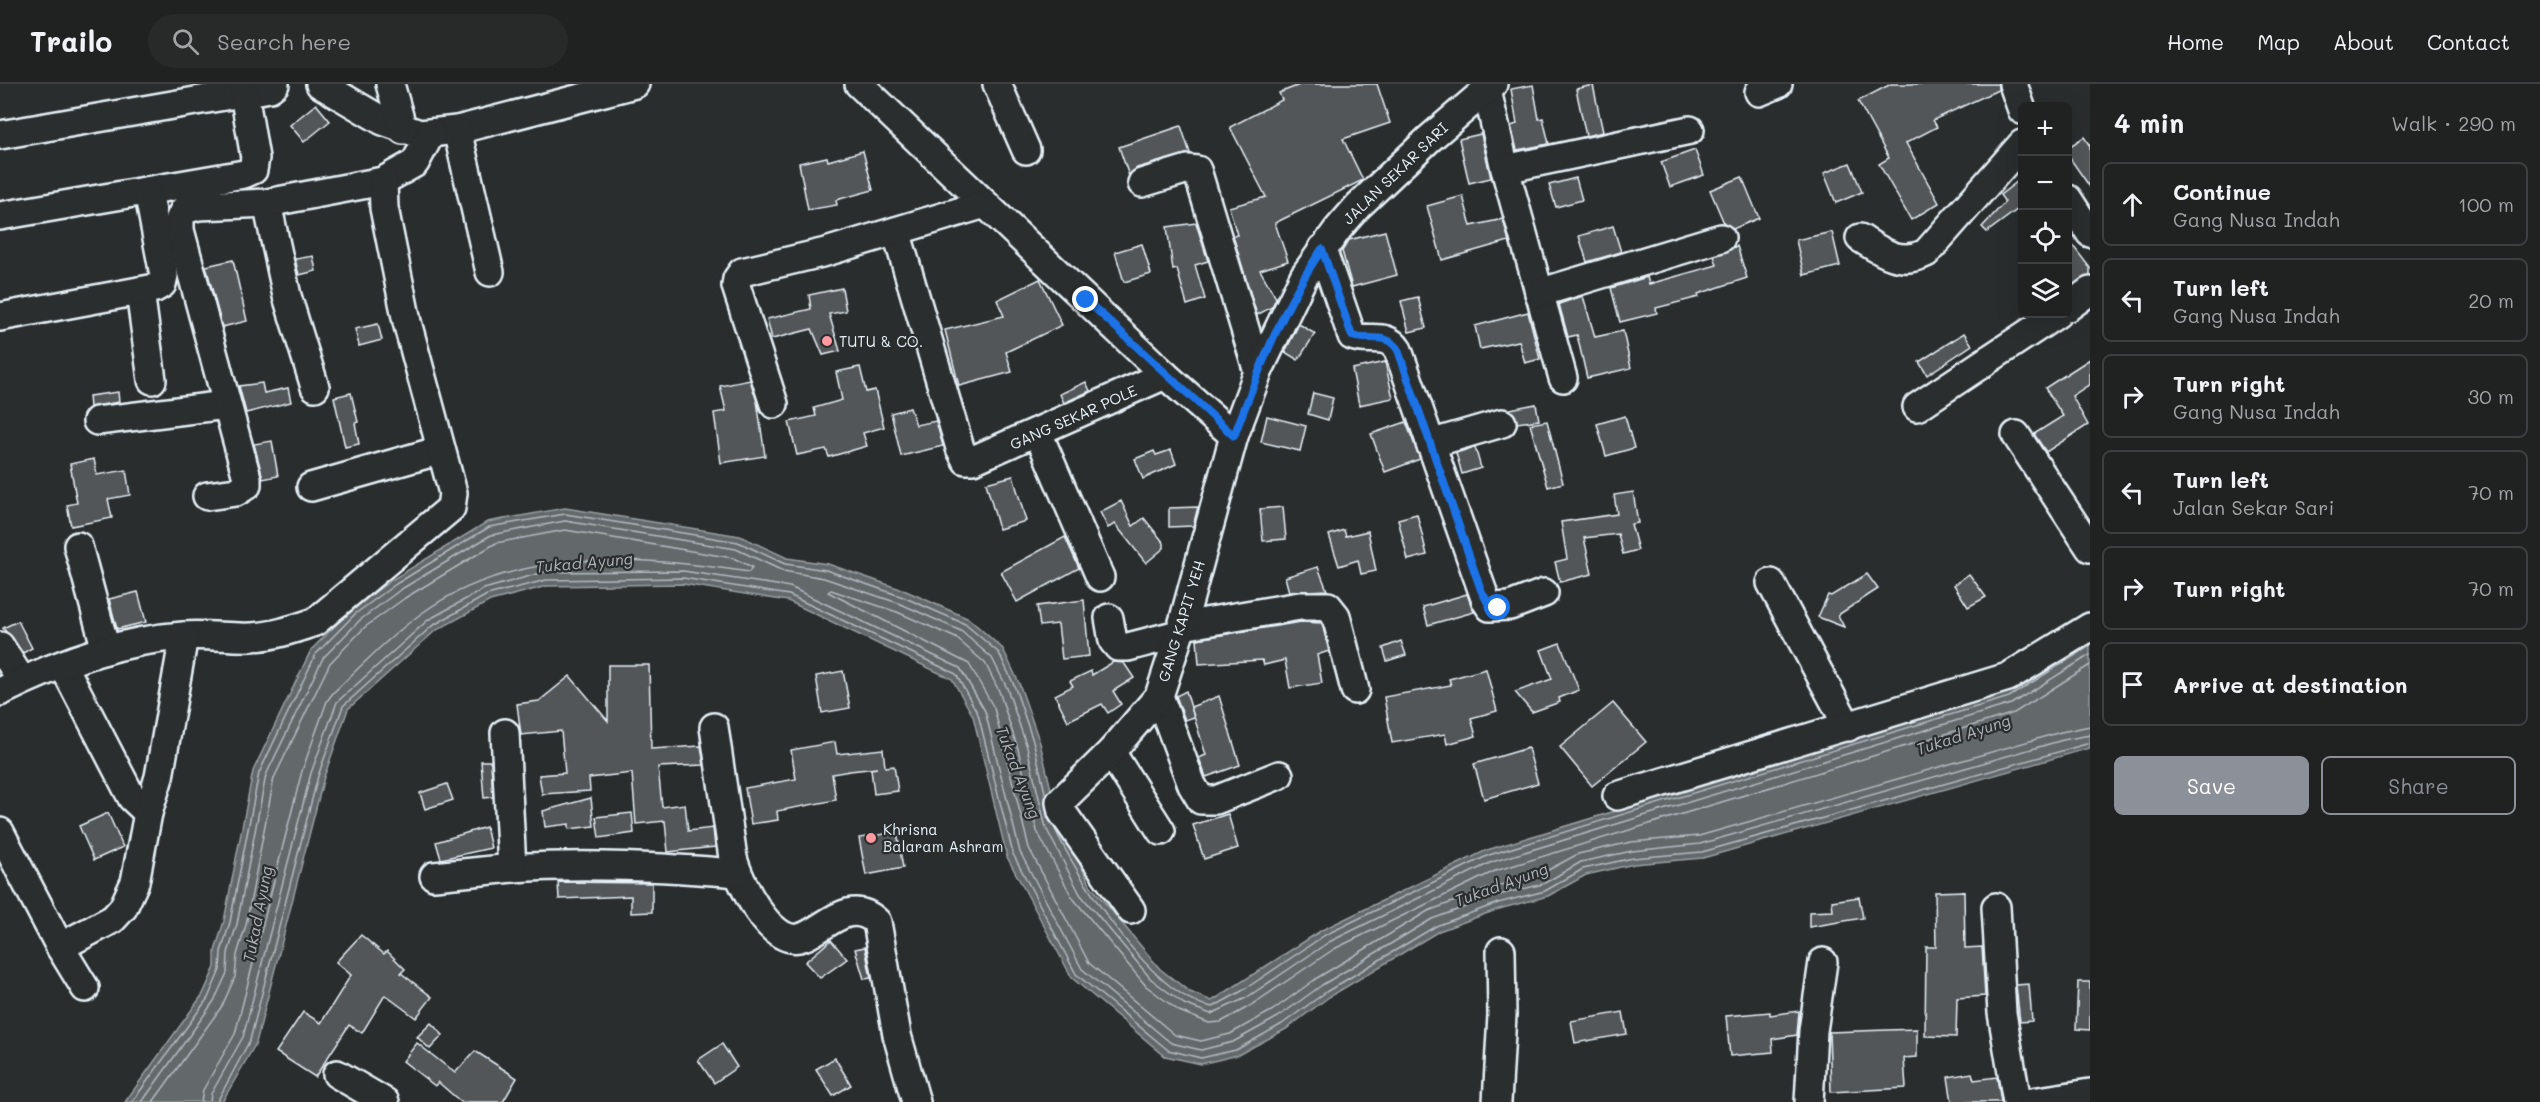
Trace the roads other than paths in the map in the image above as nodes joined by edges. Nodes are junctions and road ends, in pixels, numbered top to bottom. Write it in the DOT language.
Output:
graph roads {
  1 [pos="274,84"];
  2 [pos="320,84"];
  3 [pos="390,84"];
  4 [pos="635,84"];
  5 [pos="859,84"];
  6 [pos="997,84"];
  7 [pos="2013,84"];
  8 [pos="1490,87"];
  9 [pos="243,93"];
  10 [pos="349,93"];
  11 [pos="2019,102"];
  12 [pos="404,130"];
  13 [pos="1690,130"];
  14 [pos="444,132"];
  15 [pos="0,135"];
  16 [pos="2018,149"];
  17 [pos="1026,150"];
  18 [pos="1505,169"];
  19 [pos="383,181"];
  20 [pos="1142,183"];
  21 [pos="148,191"];
  22 [pos="267,204"];
  23 [pos="985,204"];
  24 [pos="2072,206"];
  25 [pos="0,216"];
  26 [pos="896,231"];
  27 [pos="2090,233"];
  28 [pos="1721,238"];
  29 [pos="1860,238"];
  30 [pos="1322,249"];
  31 [pos="490,272"];
  32 [pos="140,291"];
  33 [pos="2090,291"];
  34 [pos="1539,293"];
  35 [pos="2072,303"];
  36 [pos="0,317"];
  37 [pos="2051,318"];
  38 [pos="1258,372"];
  39 [pos="1165,375"];
  40 [pos="1563,378"];
  41 [pos="152,380"];
  42 [pos="315,387"];
  43 [pos="774,404"];
  44 [pos="226,405"];
  45 [pos="1917,408"];
  46 [pos="97,421"];
  47 [pos="1502,423"];
  48 [pos="1038,433"];
  49 [pos="2016,435"];
  50 [pos="1234,436"];
  51 [pos="1430,444"];
  52 [pos="441,450"];
  53 [pos="311,487"];
  54 [pos="207,496"];
  55 [pos="78,546"];
  56 [pos="2090,548"];
  57 [pos="1100,577"];
  58 [pos="1771,583"];
  59 [pos="1544,593"];
  60 [pos="1110,618"];
  61 [pos="2090,627"];
  62 [pos="1180,630"];
  63 [pos="184,636"];
  64 [pos="0,646"];
  65 [pos="106,650"];
  66 [pos="63,665"];
  67 [pos="11,687"];
  68 [pos="1355,690"];
  69 [pos="1159,696"];
  70 [pos="714,727"];
  71 [pos="1848,727"];
  72 [pos="505,733"];
  73 [pos="1111,752"];
  74 [pos="1279,775"];
  75 [pos="1617,796"];
  76 [pos="148,813"];
  77 [pos="1161,831"];
  78 [pos="0,832"];
  79 [pos="512,868"];
  80 [pos="737,873"];
  81 [pos="434,876"];
  82 [pos="1996,907"];
  83 [pos="1131,910"];
  84 [pos="60,947"];
  85 [pos="1501,951"];
  86 [pos="1823,962"];
  87 [pos="85,988"];
  88 [pos="337,1074"];
  89 [pos="2090,1093"];
  90 [pos="384,1102"];
  91 [pos="916,1102"];
  92 [pos="1497,1102"];
  93 [pos="1809,1102"];
  94 [pos="2018,1102"];
  95 [pos="2032,1102"];
  1 -- 9 [label="street"];
  2 -- 10 [label="street"];
  3 -- 12 [label="street"];
  4 -- 14 [label="street"];
  5 -- 23 [label="street"];
  6 -- 17 [label="street"];
  7 -- 11 [label="street"];
  8 -- 18 [label="street"];
  8 -- 30 [label="street, JALAN SEKAR SARI"];
  9 -- 15 [label="street"];
  9 -- 21 [label="street"];
  10 -- 12 [label="street"];
  12 -- 14 [label="street"];
  13 -- 18 [label="street"];
  14 -- 19 [label="street"];
  14 -- 31 [label="street"];
  16 -- 29 [label="street"];
  18 -- 34 [label="street"];
  19 -- 22 [label="street"];
  19 -- 52 [label="street"];
  20 -- 38 [label="street"];
  21 -- 25 [label="street"];
  21 -- 32 [label="street"];
  22 -- 42 [label="street"];
  22 -- 44 [label="street"];
  23 -- 26 [label="street"];
  23 -- 39 [label="street"];
  24 -- 27 [label="street"];
  26 -- 43 [label="street"];
  26 -- 48 [label="street, GANG SEKAR POLE"];
  28 -- 34 [label="street"];
  30 -- 38 [label="street, JALAN SEKAR SARI"];
  30 -- 51 [label="street"];
  32 -- 36 [label="street"];
  32 -- 41 [label="street"];
  33 -- 35 [label="street"];
  34 -- 40 [label="street"];
  37 -- 45 [label="street"];
  38 -- 50 [label="street, JALAN SEKAR SARI"];
  39 -- 48 [label="street, GANG SEKAR POLE"];
  39 -- 50 [label="street"];
  44 -- 46 [label="street"];
  44 -- 54 [label="street"];
  47 -- 51 [label="street"];
  48 -- 57 [label="street"];
  49 -- 56 [label="street"];
  50 -- 62 [label="street, GANG KAPIT YEH"];
  51 -- 59 [label="street"];
  52 -- 53 [label="street"];
  52 -- 63 [label="street"];
  55 -- 65 [label="street"];
  58 -- 71 [label="street"];
  60 -- 62 [label="street"];
  61 -- 71 [label="street"];
  62 -- 68 [label="street"];
  62 -- 69 [label="street, GANG KAPIT YEH"];
  63 -- 65 [label="street"];
  63 -- 76 [label="street"];
  64 -- 67 [label="street"];
  65 -- 66 [label="street"];
  66 -- 67 [label="street"];
  66 -- 76 [label="street"];
  69 -- 73 [label="street, GANG KAPIT YEH"];
  69 -- 74 [label="street"];
  70 -- 80 [label="street"];
  71 -- 75 [label="street"];
  72 -- 79 [label="street"];
  73 -- 77 [label="street"];
  73 -- 83 [label="street, GANG KAPIT YEH"];
  76 -- 84 [label="street"];
  78 -- 84 [label="street"];
  79 -- 80 [label="street"];
  79 -- 81 [label="street"];
  80 -- 91 [label="street"];
  82 -- 94 [label="street"];
  84 -- 87 [label="street"];
  85 -- 92 [label="street"];
  86 -- 93 [label="street"];
  88 -- 90 [label="street"];
  89 -- 95 [label="street"];
}
